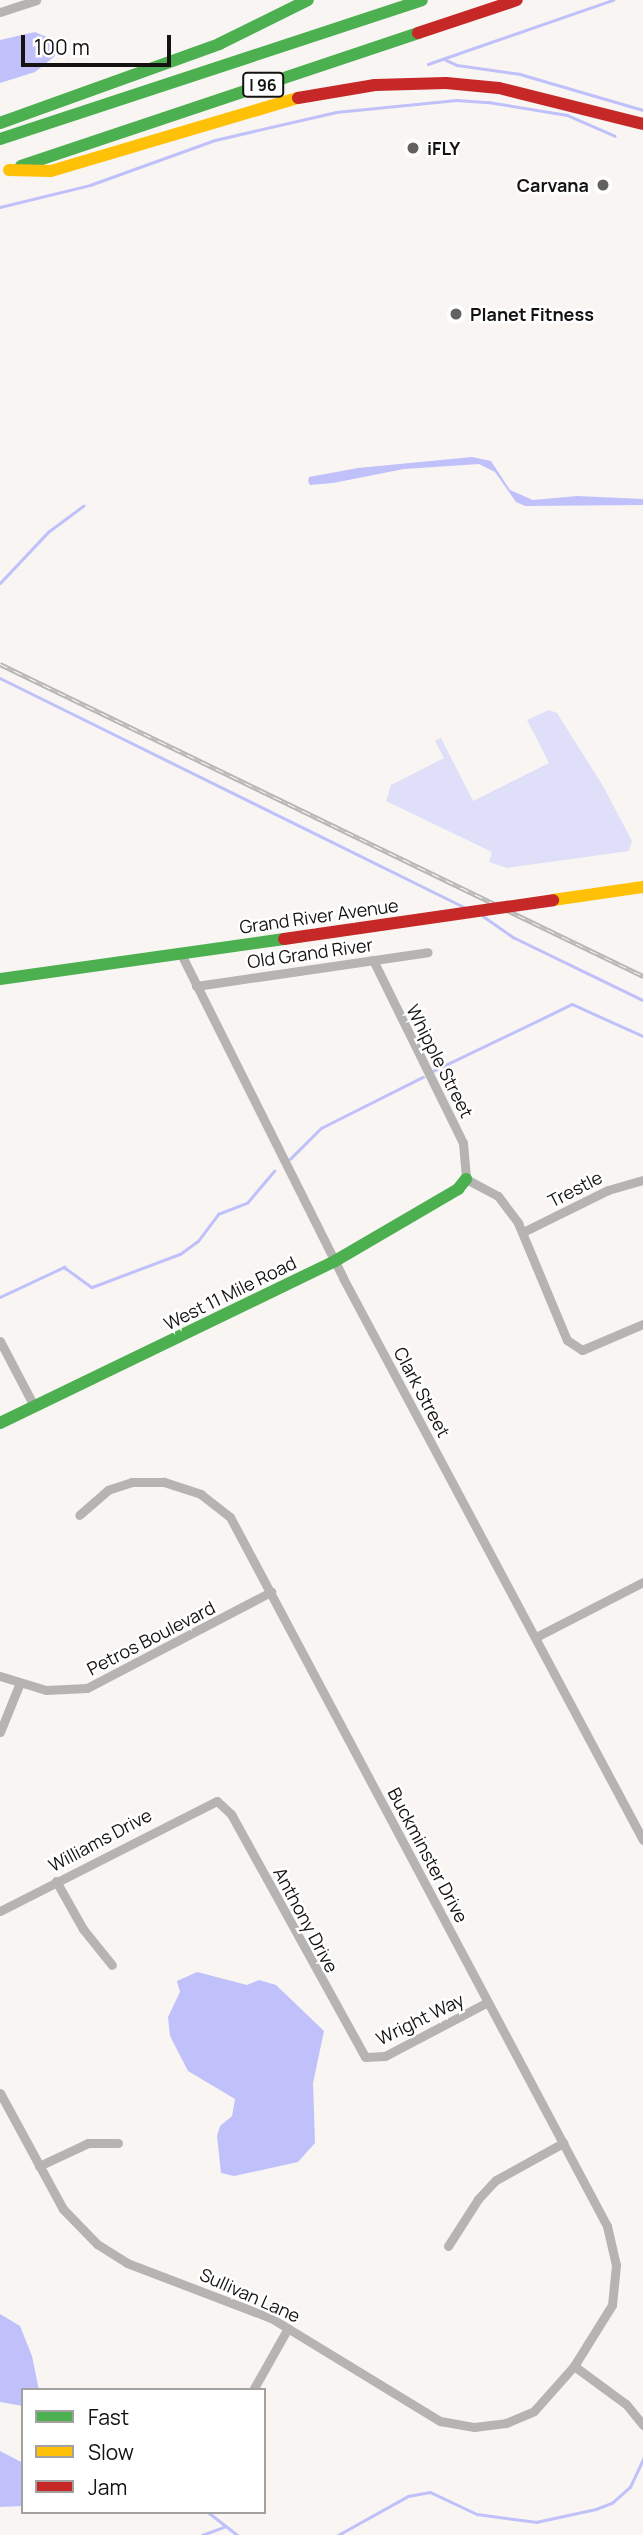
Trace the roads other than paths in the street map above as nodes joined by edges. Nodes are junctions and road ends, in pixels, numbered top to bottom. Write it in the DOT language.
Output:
graph roads {
  1 [pos="36,0"];
  2 [pos="308,0"];
  3 [pos="422,0"];
  4 [pos="517,0"];
  5 [pos="0,12"];
  6 [pos="0,124"];
  7 [pos="643,124"];
  8 [pos="0,139"];
  9 [pos="5,172"];
  10 [pos="643,887"];
  11 [pos="428,952"];
  12 [pos="181,954"];
  13 [pos="373,960"];
  14 [pos="0,979"];
  15 [pos="196,986"];
  16 [pos="466,1179"];
  17 [pos="643,1180"];
  18 [pos="523,1232"];
  19 [pos="335,1261"];
  20 [pos="643,1324"];
  21 [pos="0,1341"];
  22 [pos="33,1406"];
  23 [pos="0,1423"];
  24 [pos="79,1515"];
  25 [pos="643,1582"];
  26 [pos="271,1592"];
  27 [pos="536,1637"];
  28 [pos="0,1676"];
  29 [pos="19,1685"];
  30 [pos="0,1732"];
  31 [pos="217,1801"];
  32 [pos="643,1840"];
  33 [pos="56,1881"];
  34 [pos="0,1911"];
  35 [pos="112,1965"];
  36 [pos="488,2002"];
  37 [pos="365,2057"];
  38 [pos="0,2093"];
  39 [pos="118,2143"];
  40 [pos="563,2143"];
  41 [pos="39,2166"];
  42 [pos="448,2246"];
  43 [pos="288,2328"];
  44 [pos="574,2366"];
  45 [pos="254,2388"];
  46 [pos="643,2425"];
  1 -- 5 [label="street"];
  2 -- 6 [label="main road"];
  3 -- 8 [label="main road, I 96"];
  4 -- 9 [label="main road, I 96"];
  7 -- 9 [label="main road"];
  10 -- 12 [label="main road, Grand River Avenue, bridge"];
  11 -- 13 [label="street, Old Grand River"];
  12 -- 14 [label="main road, Grand River Avenue"];
  12 -- 15 [label="street, Clark Street"];
  13 -- 15 [label="street, Old Grand River"];
  13 -- 16 [label="street, Whipple Street"];
  15 -- 19 [label="street, Clark Street"];
  16 -- 18 [label="street"];
  16 -- 19 [label="main road, West 11 Mile Road"];
  17 -- 18 [label="street, Trestle"];
  18 -- 20 [label="street"];
  19 -- 22 [label="main road, West 11 Mile Road"];
  19 -- 27 [label="street, Clark Street"];
  21 -- 22 [label="street"];
  22 -- 23 [label="main road, West 11 Mile Road"];
  24 -- 26 [label="street, Buckminster Drive"];
  25 -- 27 [label="street"];
  26 -- 29 [label="street, Petros Boulevard"];
  26 -- 36 [label="street, Buckminster Drive"];
  27 -- 32 [label="street, Clark Street"];
  28 -- 29 [label="street, Petros Boulevard"];
  29 -- 30 [label="street"];
  31 -- 33 [label="street, Williams Drive"];
  31 -- 37 [label="street, Anthony Drive"];
  33 -- 34 [label="street, Williams Drive"];
  33 -- 35 [label="street"];
  36 -- 37 [label="street, Wright Way"];
  36 -- 40 [label="street, Buckminster Drive"];
  38 -- 41 [label="street, Sullivan Lane"];
  39 -- 41 [label="street"];
  40 -- 42 [label="street"];
  40 -- 44 [label="street, Buckminster Drive"];
  41 -- 43 [label="street, Sullivan Lane"];
  43 -- 44 [label="street, Sullivan Lane"];
  43 -- 45 [label="street"];
  44 -- 46 [label="street"];
}
